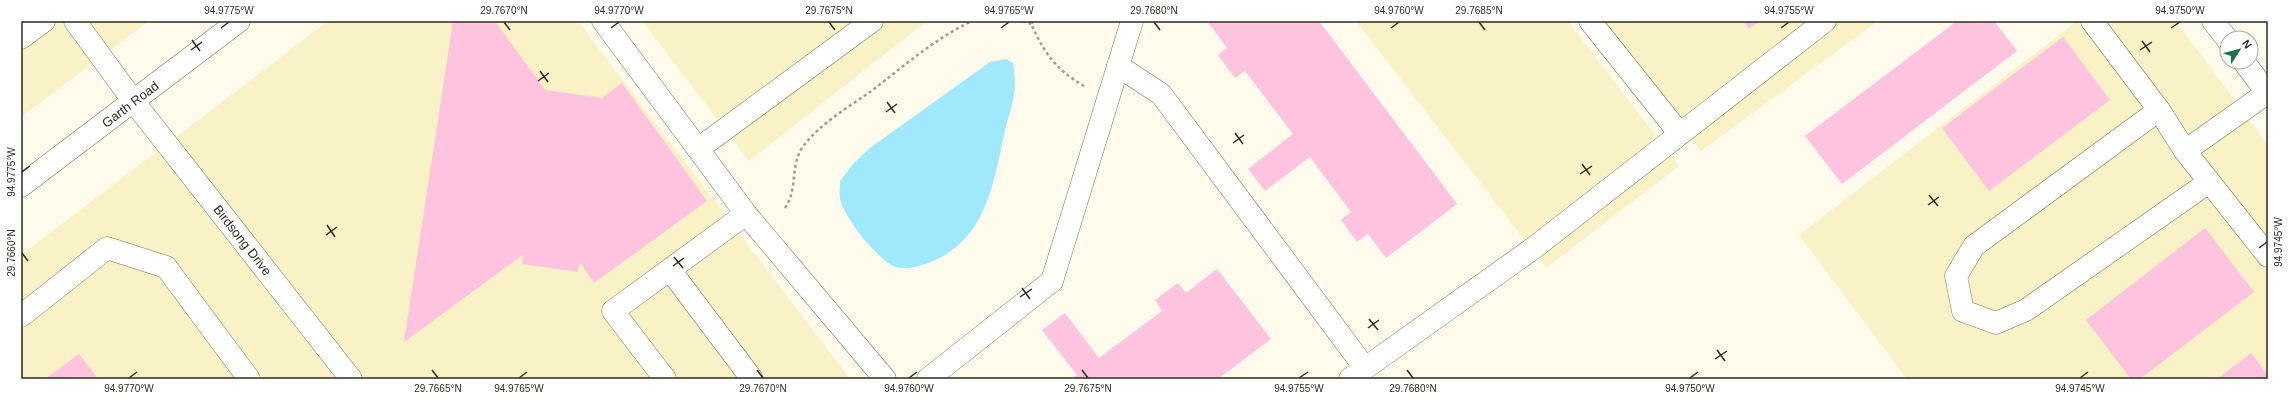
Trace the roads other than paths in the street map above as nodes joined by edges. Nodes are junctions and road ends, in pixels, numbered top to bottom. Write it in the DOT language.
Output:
graph roads {
  1 [pos="44,21"];
  2 [pos="75,21"];
  3 [pos="239,21"];
  4 [pos="603,21"];
  5 [pos="872,21"];
  6 [pos="1132,21"];
  7 [pos="1590,21"];
  8 [pos="1825,21"];
  9 [pos="2092,21"];
  10 [pos="2213,21"];
  11 [pos="2220,30"];
  12 [pos="21,38"];
  13 [pos="1118,66"];
  14 [pos="2250,70"];
  15 [pos="2268,93"];
  16 [pos="134,102"];
  17 [pos="2159,110"];
  18 [pos="1680,134"];
  19 [pos="698,149"];
  20 [pos="2185,151"];
  21 [pos="2209,182"];
  22 [pos="21,186"];
  23 [pos="746,214"];
  24 [pos="2268,256"];
  25 [pos="670,270"];
  26 [pos="21,316"];
  27 [pos="1358,374"];
  28 [pos="249,379"];
  29 [pos="351,379"];
  30 [pos="665,379"];
  31 [pos="752,379"];
  32 [pos="884,379"];
  33 [pos="928,379"];
  1 -- 12 [label="main road"];
  2 -- 16 [label="main road, Birdsong Drive"];
  3 -- 16 [label="main road, Garth Road"];
  4 -- 19 [label="main road"];
  5 -- 19 [label="main road"];
  6 -- 13 [label="main road"];
  7 -- 18 [label="main road"];
  8 -- 18 [label="main road"];
  9 -- 17 [label="main road"];
  10 -- 11 [label="main road"];
  13 -- 27 [label="main road"];
  13 -- 33 [label="main road"];
  14 -- 15 [label="main road"];
  15 -- 20 [label="main road"];
  16 -- 22 [label="main road, Garth Road"];
  16 -- 29 [label="main road, Birdsong Drive"];
  17 -- 20 [label="main road"];
  17 -- 21 [label="main road"];
  18 -- 27 [label="main road"];
  19 -- 23 [label="main road"];
  20 -- 21 [label="main road"];
  21 -- 24 [label="main road"];
  23 -- 25 [label="main road"];
  23 -- 32 [label="main road"];
  25 -- 30 [label="main road"];
  25 -- 31 [label="main road"];
  26 -- 28 [label="main road"];
}
